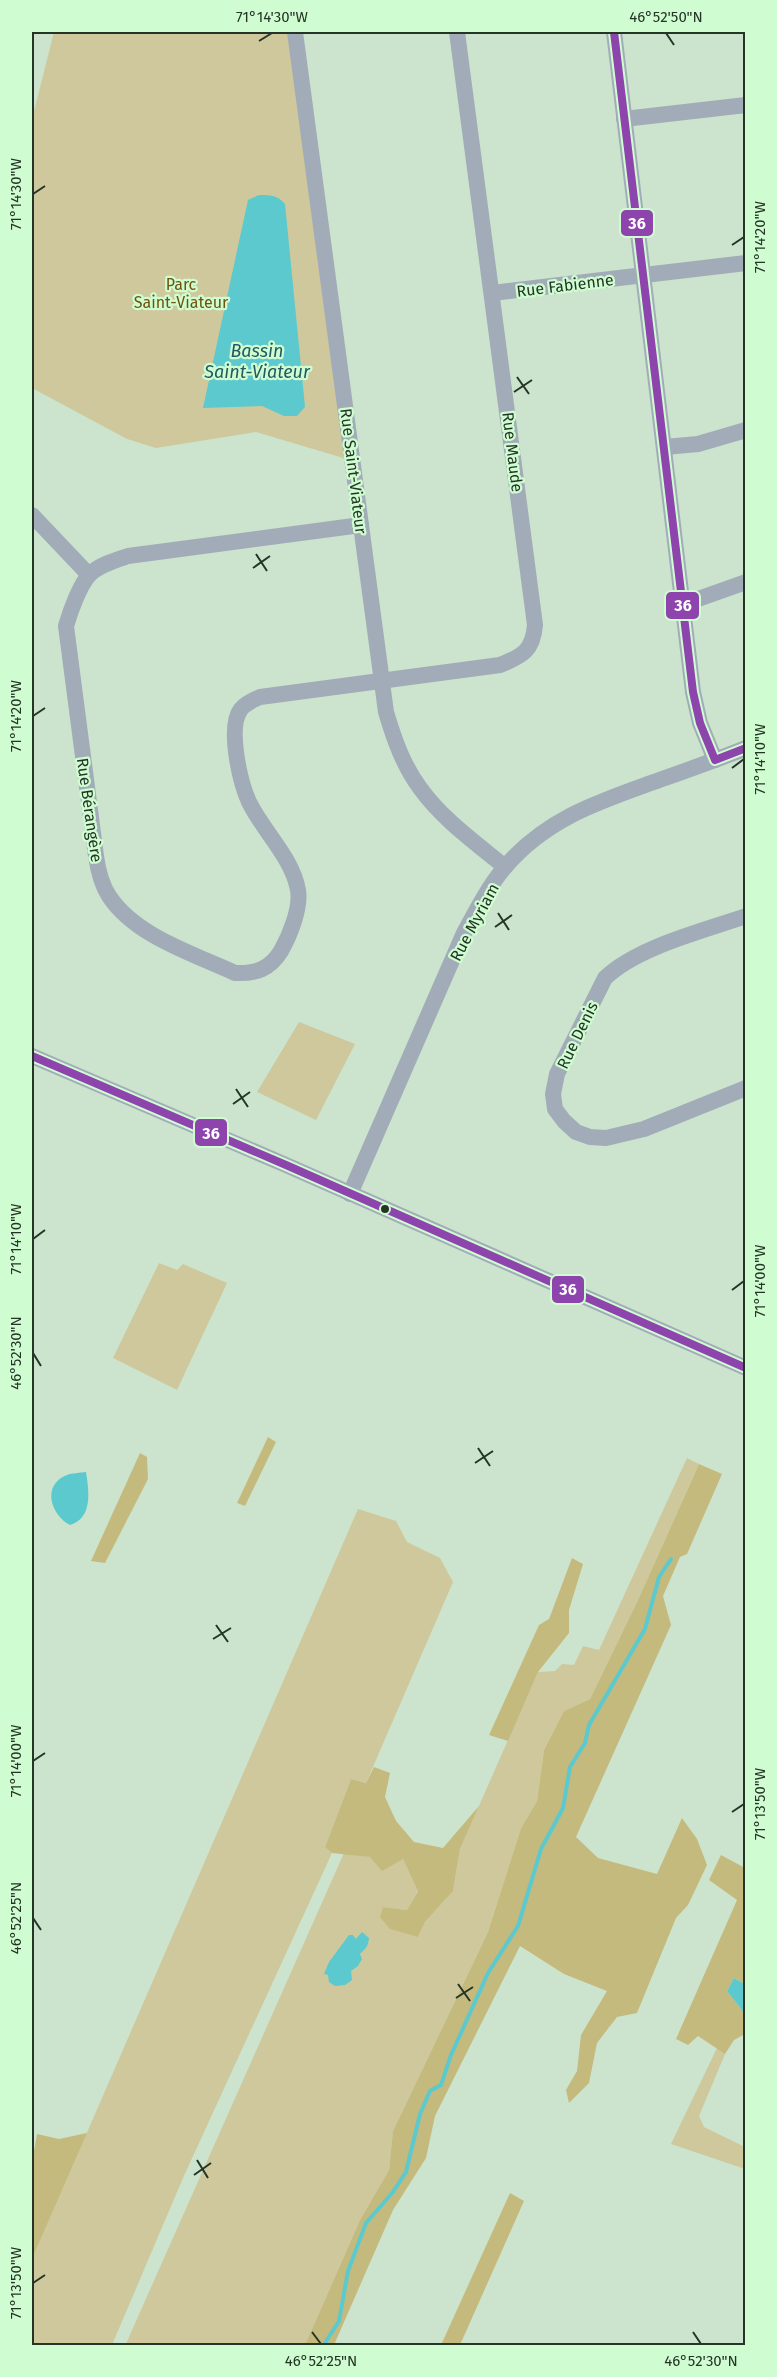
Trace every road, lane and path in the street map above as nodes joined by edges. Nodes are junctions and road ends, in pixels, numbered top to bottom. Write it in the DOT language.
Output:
graph roads {
  1 [pos="295,32"];
  2 [pos="457,32"];
  3 [pos="614,32"];
  4 [pos="746,105"];
  5 [pos="624,119"];
  6 [pos="746,263"];
  7 [pos="643,276"];
  8 [pos="492,293"];
  9 [pos="746,429"];
  10 [pos="665,447"];
  11 [pos="32,515"];
  12 [pos="361,525"];
  13 [pos="89,575"];
  14 [pos="746,582"];
  15 [pos="684,604"];
  16 [pos="382,680"];
  17 [pos="746,748"];
  18 [pos="715,760"];
  19 [pos="505,867"];
  20 [pos="746,916"];
  21 [pos="32,1056"];
  22 [pos="746,1088"];
  23 [pos="351,1194"];
  24 [pos="746,1368"];
  1 -- 12 [label="street, Rue Saint-Viateur"];
  2 -- 8 [label="street, Rue Maude"];
  3 -- 5 [label="street"];
  4 -- 5 [label="street"];
  5 -- 7 [label="street"];
  6 -- 7 [label="street, Rue Fabienne"];
  7 -- 8 [label="street, Rue Fabienne"];
  7 -- 10 [label="street"];
  8 -- 16 [label="street, Rue Maude"];
  9 -- 10 [label="street"];
  10 -- 15 [label="street"];
  11 -- 13 [label="street"];
  12 -- 13 [label="street, Rue Bérangère"];
  12 -- 16 [label="street, Rue Saint-Viateur"];
  13 -- 16 [label="street, Rue Bérangère"];
  14 -- 15 [label="street"];
  15 -- 18 [label="street"];
  16 -- 19 [label="street, Rue Saint-Viateur"];
  17 -- 18 [label="street, Rue Myriam"];
  18 -- 19 [label="street, Rue Myriam"];
  19 -- 23 [label="street, Rue Myriam"];
  20 -- 22 [label="street, Rue Denis"];
  21 -- 23 [label="street"];
  23 -- 24 [label="street"];
}
